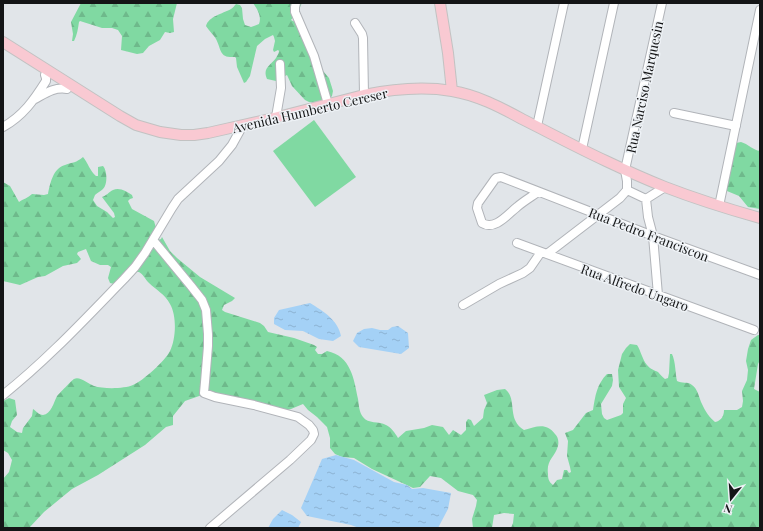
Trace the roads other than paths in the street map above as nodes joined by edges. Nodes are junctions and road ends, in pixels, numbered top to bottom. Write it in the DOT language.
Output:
graph roads {
  1 [pos="296,3"];
  2 [pos="440,3"];
  3 [pos="564,3"];
  4 [pos="614,3"];
  5 [pos="662,3"];
  6 [pos="760,10"];
  7 [pos="355,23"];
  8 [pos="3,43"];
  9 [pos="280,64"];
  10 [pos="57,80"];
  11 [pos="452,91"];
  12 [pos="364,95"];
  13 [pos="34,99"];
  14 [pos="328,104"];
  15 [pos="674,113"];
  16 [pos="276,117"];
  17 [pos="243,125"];
  18 [pos="537,126"];
  19 [pos="736,126"];
  20 [pos="3,127"];
  21 [pos="582,149"];
  22 [pos="625,170"];
  23 [pos="666,187"];
  24 [pos="627,190"];
  25 [pos="538,192"];
  26 [pos="646,199"];
  27 [pos="719,206"];
  28 [pos="598,215"];
  29 [pos="760,218"];
  30 [pos="653,236"];
  31 [pos="153,240"];
  32 [pos="517,243"];
  33 [pos="544,253"];
  34 [pos="760,275"];
  35 [pos="658,295"];
  36 [pos="463,305"];
  37 [pos="754,330"];
  38 [pos="3,395"];
  39 [pos="210,528"];
  1 -- 14 [label="street"];
  2 -- 11 [label="main road"];
  3 -- 18 [label="street"];
  4 -- 21 [label="street"];
  5 -- 22 [label="street, Rua Narciso Marquesin"];
  6 -- 19 [label="street"];
  7 -- 12 [label="street"];
  8 -- 10 [label="main road, Avenida Humberto Cereser"];
  9 -- 16 [label="street"];
  10 -- 13 [label="street"];
  10 -- 13 [label="street"];
  10 -- 17 [label="main road, Avenida Humberto Cereser"];
  11 -- 12 [label="main road, Avenida Humberto Cereser"];
  11 -- 18 [label="main road, Avenida Humberto Cereser"];
  12 -- 14 [label="main road, Avenida Humberto Cereser"];
  13 -- 20 [label="street"];
  14 -- 16 [label="main road, Avenida Humberto Cereser"];
  15 -- 19 [label="street"];
  16 -- 17 [label="main road, Avenida Humberto Cereser"];
  17 -- 31 [label="street"];
  18 -- 21 [label="main road, Avenida Humberto Cereser"];
  19 -- 27 [label="street"];
  21 -- 22 [label="main road, Avenida Humberto Cereser"];
  22 -- 23 [label="main road, Avenida Humberto Cereser"];
  22 -- 24 [label="street, Rua Narciso Marquesin"];
  23 -- 26 [label="street"];
  23 -- 27 [label="main road, Avenida Humberto Cereser"];
  24 -- 26 [label="street"];
  24 -- 28 [label="street"];
  25 -- 25 [label="street, Rua Pedro Franciscon"];
  25 -- 28 [label="street, Rua Pedro Franciscon"];
  26 -- 30 [label="street"];
  27 -- 29 [label="main road, Avenida Humberto Cereser"];
  28 -- 30 [label="street, Rua Pedro Franciscon"];
  28 -- 33 [label="street"];
  30 -- 34 [label="street, Rua Pedro Franciscon"];
  30 -- 35 [label="street"];
  31 -- 38 [label="street"];
  31 -- 39 [label="street"];
  32 -- 33 [label="street, Rua Alfredo Ungaro"];
  33 -- 35 [label="street, Rua Alfredo Ungaro"];
  33 -- 36 [label="street"];
  35 -- 37 [label="street, Rua Alfredo Ungaro"];
}
